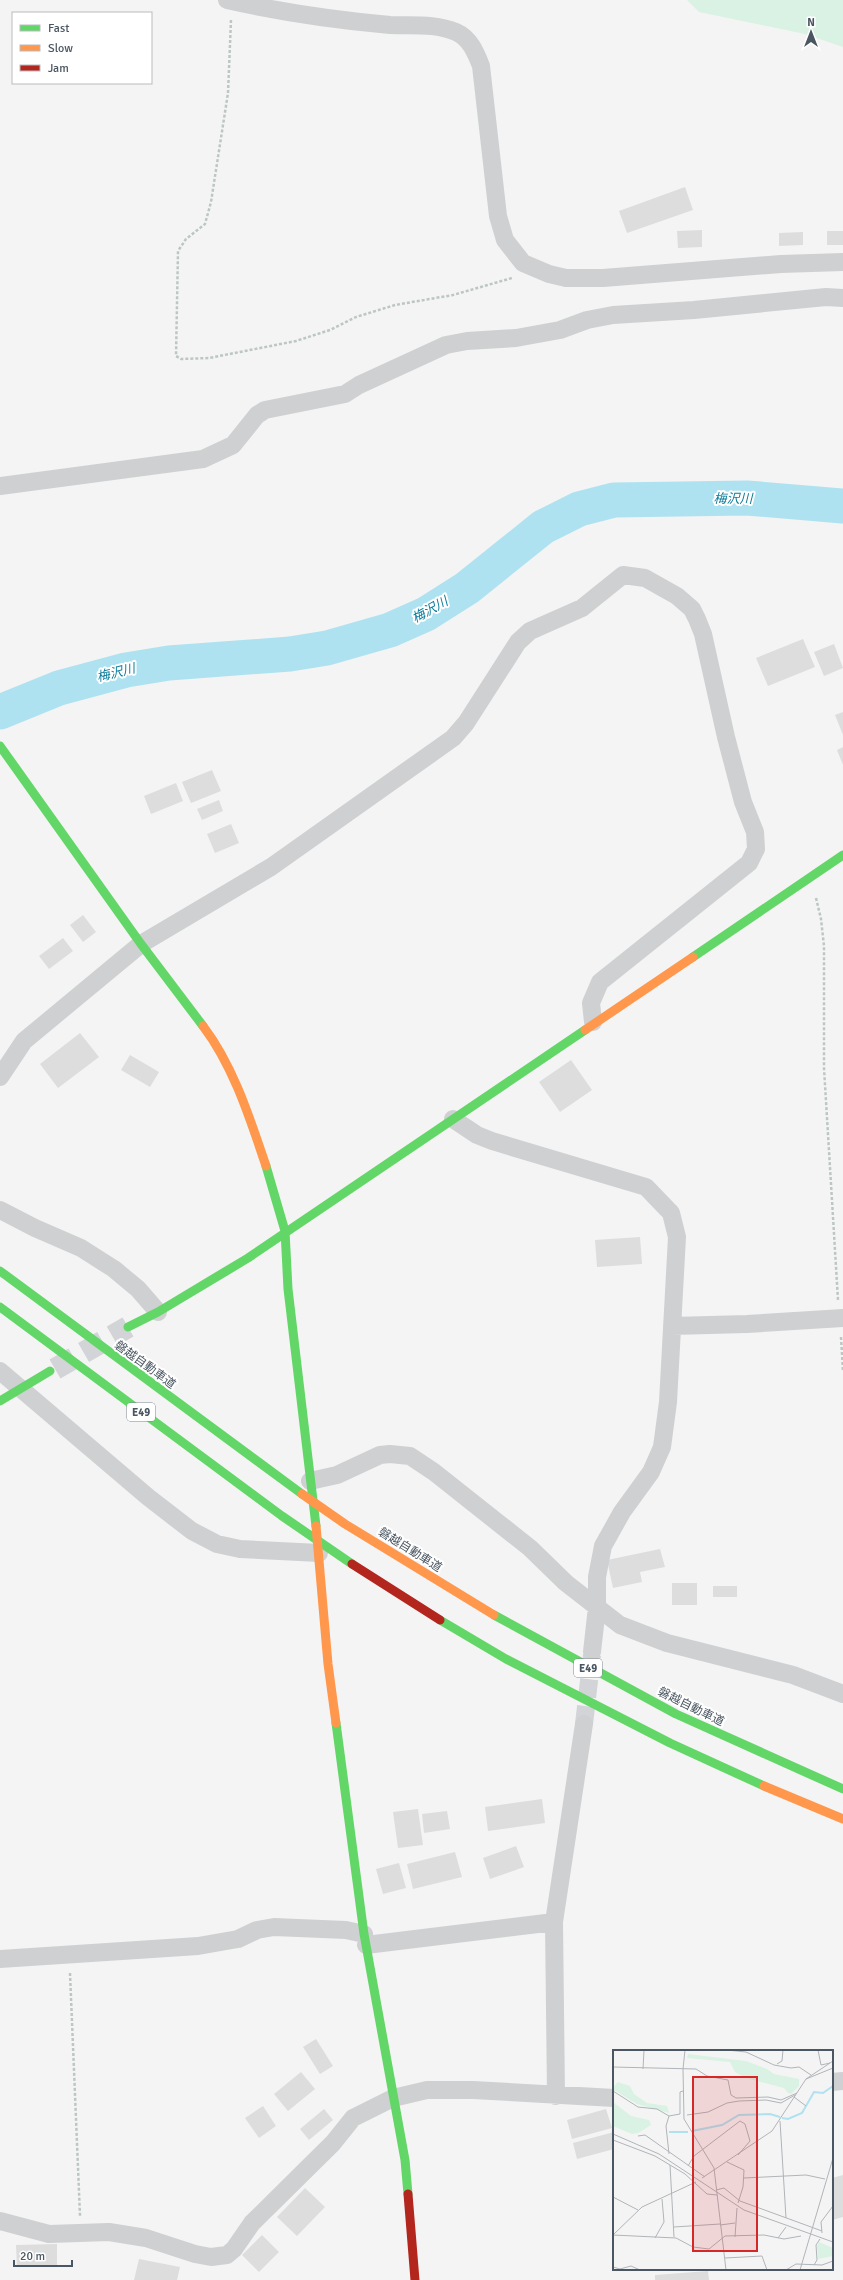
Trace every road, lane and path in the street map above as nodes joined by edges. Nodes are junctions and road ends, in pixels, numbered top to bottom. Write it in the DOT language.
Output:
graph roads {
  1 [pos="229,1"];
  2 [pos="843,262"];
  3 [pos="534,268"];
  4 [pos="843,298"];
  5 [pos="0,486"];
  6 [pos="0,746"];
  7 [pos="843,855"];
  8 [pos="808,879"];
  9 [pos="141,944"];
  10 [pos="593,1022"];
  11 [pos="0,1077"];
  12 [pos="453,1119"];
  13 [pos="0,1210"];
  14 [pos="285,1231"];
  15 [pos="0,1271"];
  16 [pos="0,1307"];
  17 [pos="158,1312"];
  18 [pos="841,1318"];
  19 [pos="672,1326"];
  20 [pos="128,1327"];
  21 [pos="0,1371"];
  22 [pos="50,1371"];
  23 [pos="843,1372"];
  24 [pos="20,1389"];
  25 [pos="0,1401"];
  26 [pos="310,1481"];
  27 [pos="319,1553"];
  28 [pos="597,1608"];
  29 [pos="592,1652"];
  30 [pos="843,1694"];
  31 [pos="584,1724"];
  32 [pos="843,1789"];
  33 [pos="843,1819"];
  34 [pos="554,1922"];
  35 [pos="365,1939"];
  36 [pos="70,1955"];
  37 [pos="0,1959"];
  38 [pos="843,2081"];
  39 [pos="833,2082"];
  40 [pos="556,2096"];
  41 [pos="393,2098"];
  42 [pos="613,2098"];
  43 [pos="0,2221"];
  44 [pos="81,2232"];
  45 [pos="415,2280"];
  1 -- 3 [label="street"];
  1 -- 3 [label="path"];
  2 -- 3 [label="street"];
  4 -- 5 [label="street"];
  6 -- 9 [label="main road"];
  7 -- 8 [label="main road"];
  8 -- 10 [label="main road"];
  8 -- 18 [label="path"];
  9 -- 10 [label="street"];
  9 -- 11 [label="street"];
  9 -- 14 [label="main road"];
  10 -- 12 [label="main road"];
  12 -- 14 [label="main road"];
  12 -- 19 [label="street"];
  13 -- 17 [label="street"];
  14 -- 17 [label="main road"];
  14 -- 26 [label="main road"];
  15 -- 32 [label="main road, 磐越自動車道 / E49"];
  16 -- 33 [label="main road, E49"];
  17 -- 20 [label="main road"];
  18 -- 19 [label="street"];
  18 -- 23 [label="path"];
  19 -- 28 [label="street"];
  21 -- 24 [label="street"];
  22 -- 24 [label="main road"];
  24 -- 25 [label="main road"];
  24 -- 27 [label="street"];
  26 -- 27 [label="main road"];
  26 -- 28 [label="street"];
  27 -- 35 [label="main road"];
  28 -- 29 [label="street"];
  28 -- 30 [label="street"];
  31 -- 34 [label="street"];
  34 -- 35 [label="street"];
  34 -- 40 [label="street"];
  35 -- 36 [label="street"];
  35 -- 41 [label="main road"];
  36 -- 37 [label="street"];
  36 -- 44 [label="path"];
  38 -- 39 [label="street"];
  40 -- 41 [label="street"];
  40 -- 42 [label="street"];
  41 -- 44 [label="street"];
  41 -- 45 [label="main road"];
  43 -- 44 [label="street"];
}
